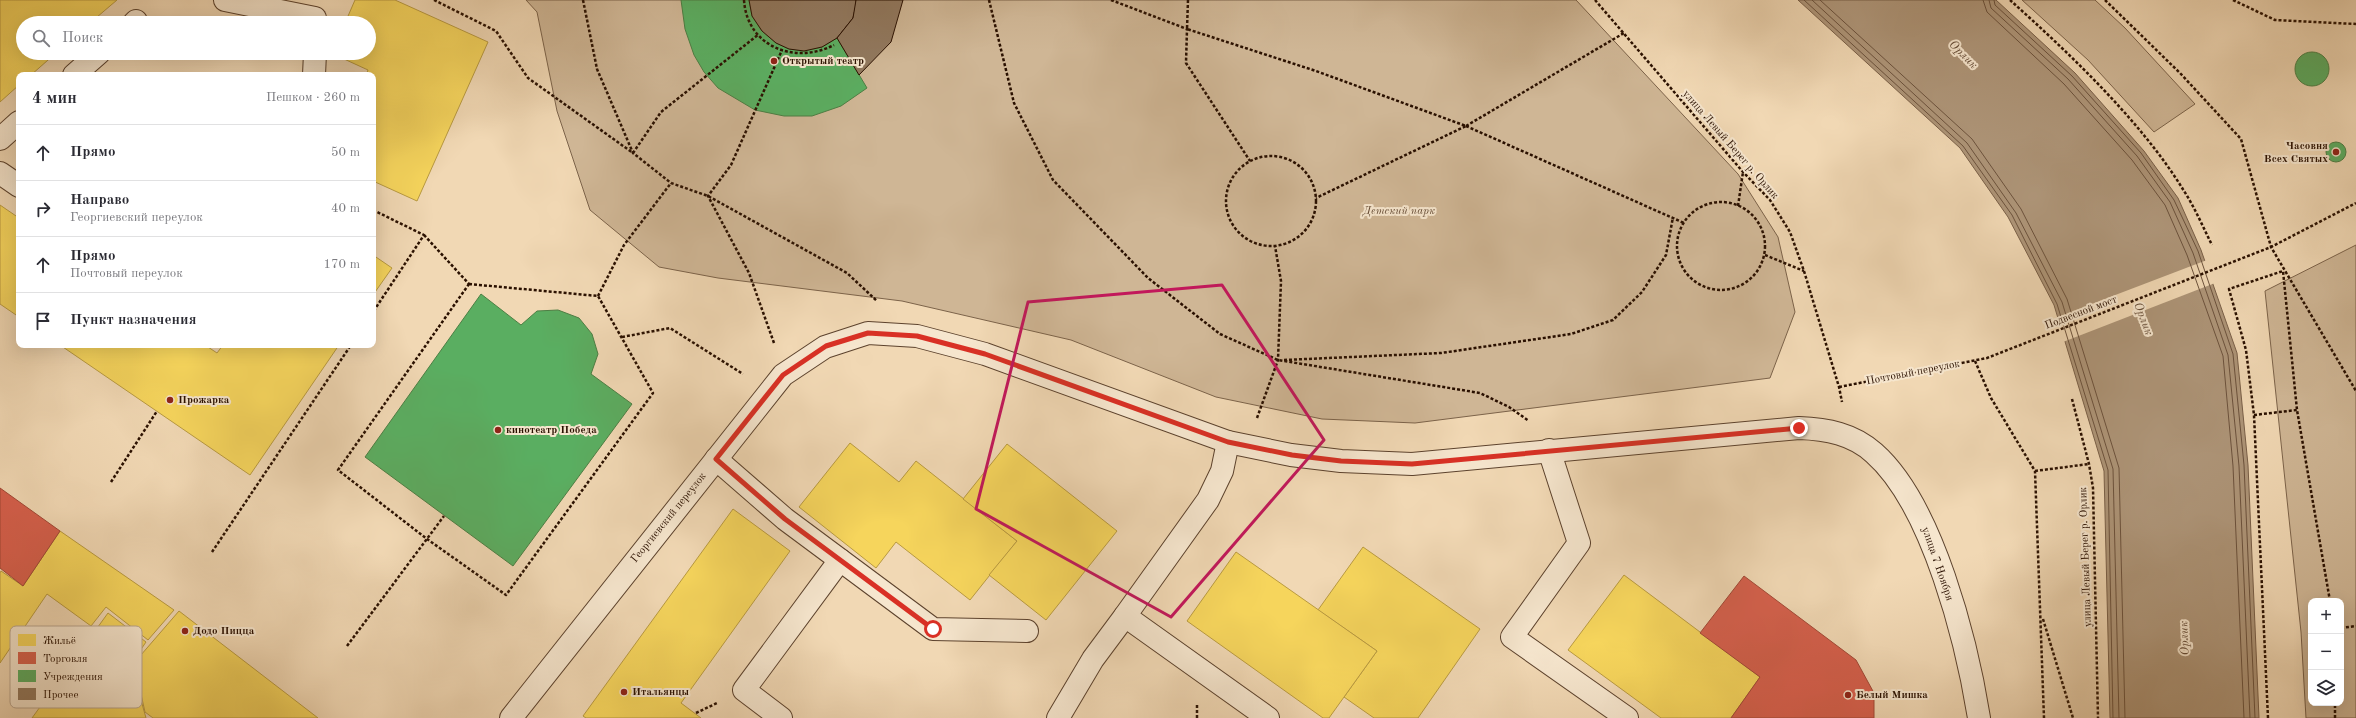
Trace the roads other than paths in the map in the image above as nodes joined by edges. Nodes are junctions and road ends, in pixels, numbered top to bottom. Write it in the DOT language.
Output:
graph roads {
  1 [pos="225,0"];
  2 [pos="318,14"];
  3 [pos="91,60"];
  4 [pos="315,60"];
  5 [pos="77,72"];
  6 [pos="314,72"];
  7 [pos="16,125"];
  8 [pos="0,139"];
  9 [pos="0,173"];
  10 [pos="16,184"];
  11 [pos="1228,442"];
  12 [pos="1549,450"];
  13 [pos="716,459"];
  14 [pos="840,560"];
  15 [pos="1125,616"];
  16 [pos="1027,631"];
  17 [pos="511,718"];
  18 [pos="781,718"];
  19 [pos="1058,718"];
  20 [pos="1268,718"];
  21 [pos="1627,718"];
  22 [pos="1979,718"];
  1 -- 2 [label="street"];
  3 -- 5 [label="street"];
  4 -- 6 [label="street"];
  7 -- 8 [label="street"];
  9 -- 10 [label="street"];
  11 -- 12 [label="street"];
  11 -- 13 [label="street, Георгиевский переулок"];
  11 -- 15 [label="street"];
  12 -- 21 [label="street"];
  12 -- 22 [label="street, улица 7 Ноября"];
  13 -- 14 [label="street"];
  13 -- 17 [label="street, Георгиевский переулок"];
  14 -- 16 [label="street"];
  14 -- 18 [label="street"];
  15 -- 19 [label="street"];
  15 -- 20 [label="street"];
}
